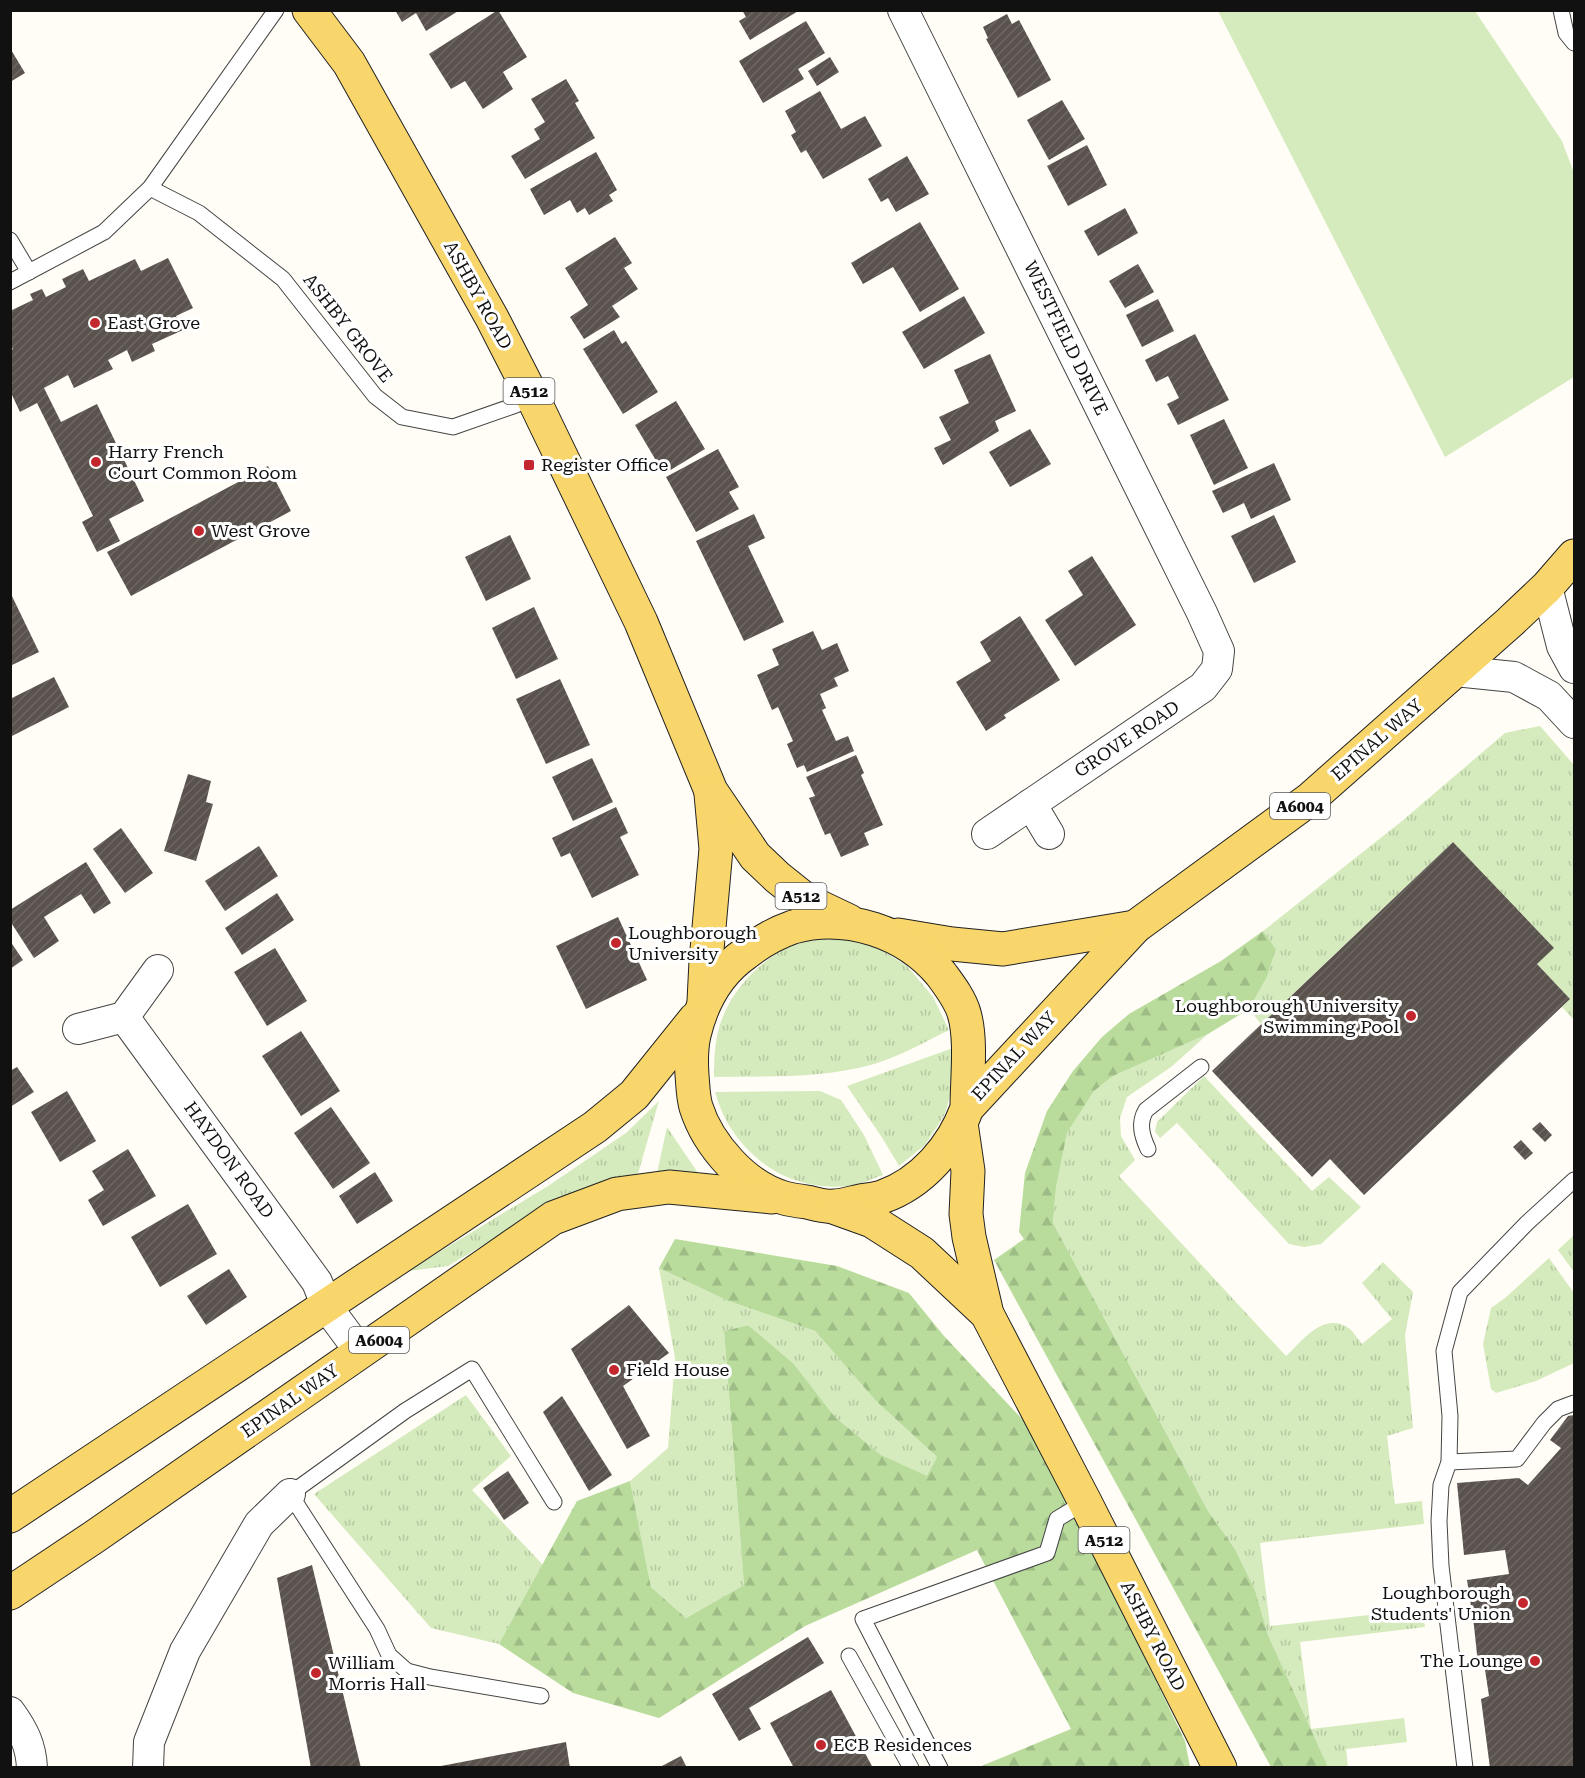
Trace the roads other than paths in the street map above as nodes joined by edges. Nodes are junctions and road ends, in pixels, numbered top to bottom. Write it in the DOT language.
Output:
graph roads {
  1 [pos="276,10"];
  2 [pos="309,10"];
  3 [pos="903,10"];
  4 [pos="1561,10"];
  5 [pos="1575,43"];
  6 [pos="150,188"];
  7 [pos="10,240"];
  8 [pos="29,272"];
  9 [pos="10,282"];
  10 [pos="531,394"];
  11 [pos="1575,556"];
  12 [pos="1547,586"];
  13 [pos="1575,668"];
  14 [pos="1217,669"];
  15 [pos="1455,671"];
  16 [pos="1575,723"];
  17 [pos="711,791"];
  18 [pos="1031,804"];
  19 [pos="987,834"];
  20 [pos="1049,834"];
  21 [pos="1135,927"];
  22 [pos="870,928"];
  23 [pos="158,970"];
  24 [pos="702,1007"];
  25 [pos="124,1017"];
  26 [pos="78,1029"];
  27 [pos="1201,1067"];
  28 [pos="964,1115"];
  29 [pos="1148,1149"];
  30 [pos="1575,1180"];
  31 [pos="783,1198"];
  32 [pos="831,1207"];
  33 [pos="327,1307"];
  34 [pos="987,1314"];
  35 [pos="361,1353"];
  36 [pos="1575,1403"];
  37 [pos="1449,1462"];
  38 [pos="290,1494"];
  39 [pos="554,1502"];
  40 [pos="1085,1502"];
  41 [pos="10,1516"];
  42 [pos="10,1593"];
  43 [pos="849,1656"];
  44 [pos="541,1696"];
  45 [pos="10,1712"];
  46 [pos="32,1767"];
  47 [pos="148,1767"];
  48 [pos="911,1767"];
  49 [pos="940,1767"];
  50 [pos="1220,1767"];
  51 [pos="1465,1767"];
  1 -- 6 [label="lane"];
  2 -- 10 [label="main road, ASHBY ROAD / A512"];
  3 -- 14 [label="street, WESTFIELD DRIVE"];
  4 -- 5 [label="lane"];
  6 -- 8 [label="lane"];
  6 -- 10 [label="lane, ASHBY GROVE"];
  7 -- 8 [label="lane"];
  8 -- 9 [label="lane"];
  10 -- 17 [label="main road, ASHBY ROAD / A512"];
  11 -- 12 [label="main road, EPINAL WAY / A6004"];
  12 -- 13 [label="street"];
  12 -- 15 [label="main road, EPINAL WAY / A6004"];
  14 -- 18 [label="street, GROVE ROAD"];
  15 -- 16 [label="street"];
  15 -- 21 [label="main road, EPINAL WAY / A6004"];
  17 -- 22 [label="main road, ASHBY ROAD / A512"];
  17 -- 24 [label="main road, ASHBY ROAD / A512"];
  18 -- 19 [label="street, GROVE ROAD"];
  18 -- 20 [label="street"];
  21 -- 22 [label="main road, EPINAL WAY / A6004"];
  21 -- 28 [label="main road, EPINAL WAY / A6004"];
  22 -- 24 [label="main road"];
  22 -- 28 [label="main road, ASHBY ROAD"];
  23 -- 25 [label="street"];
  24 -- 31 [label="main road"];
  24 -- 33 [label="main road"];
  25 -- 26 [label="street"];
  25 -- 33 [label="street, HAYDON ROAD"];
  27 -- 29 [label="lane"];
  28 -- 32 [label="main road, EPINAL WAY"];
  28 -- 34 [label="main road, ASHBY ROAD"];
  30 -- 37 [label="lane"];
  31 -- 32 [label="main road"];
  31 -- 35 [label="main road, EPINAL WAY / A6004"];
  32 -- 34 [label="main road, ASHBY ROAD"];
  33 -- 35 [label="street, HAYDON ROAD"];
  33 -- 41 [label="main road"];
  34 -- 40 [label="main road, ASHBY ROAD / A512"];
  35 -- 42 [label="main road, EPINAL WAY / A6004"];
  36 -- 37 [label="lane"];
  37 -- 51 [label="lane"];
  38 -- 39 [label="lane"];
  38 -- 44 [label="lane"];
  38 -- 47 [label="street"];
  40 -- 49 [label="lane"];
  40 -- 50 [label="main road, ASHBY ROAD / A512"];
  43 -- 48 [label="lane"];
  45 -- 46 [label="street"];
}
